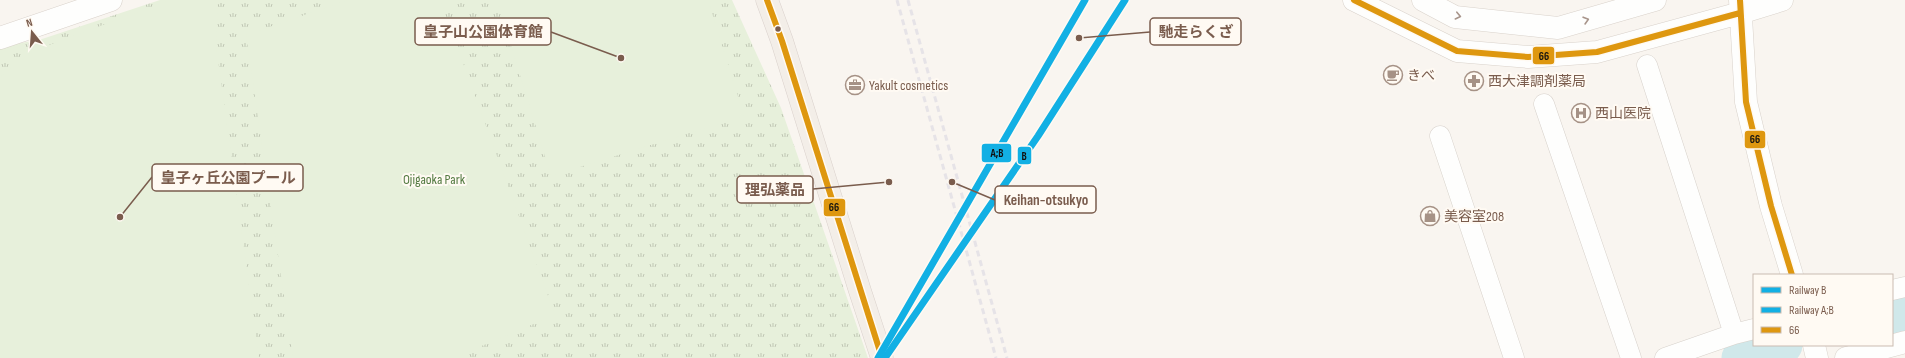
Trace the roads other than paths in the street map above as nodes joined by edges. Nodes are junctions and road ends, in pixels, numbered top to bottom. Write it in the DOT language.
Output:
graph roads {
  1 [pos="111,0"];
  2 [pos="767,0"];
  3 [pos="1354,0"];
  4 [pos="1423,0"];
  5 [pos="1655,0"];
  6 [pos="1782,0"];
  7 [pos="1740,7"];
  8 [pos="0,38"];
  9 [pos="1647,65"];
  10 [pos="1544,104"];
  11 [pos="1440,136"];
  12 [pos="1792,274"];
  13 [pos="1905,287"];
  14 [pos="1893,290"];
  15 [pos="1753,328"];
  16 [pos="1734,334"];
  17 [pos="1905,342"];
  18 [pos="1893,345"];
  19 [pos="1890,346"];
  20 [pos="882,358"];
  21 [pos="1514,358"];
  22 [pos="1631,358"];
  23 [pos="1665,358"];
  24 [pos="1846,358"];
  1 -- 8 [label="street"];
  2 -- 20 [label="main road"];
  3 -- 7 [label="street"];
  4 -- 5 [label="street, one-way"];
  6 -- 7 [label="street"];
  7 -- 12 [label="street"];
  9 -- 16 [label="street"];
  10 -- 22 [label="street"];
  11 -- 21 [label="street"];
  13 -- 14 [label="street"];
  15 -- 16 [label="street"];
  16 -- 23 [label="street"];
  17 -- 18 [label="street"];
  19 -- 24 [label="street"];
}
